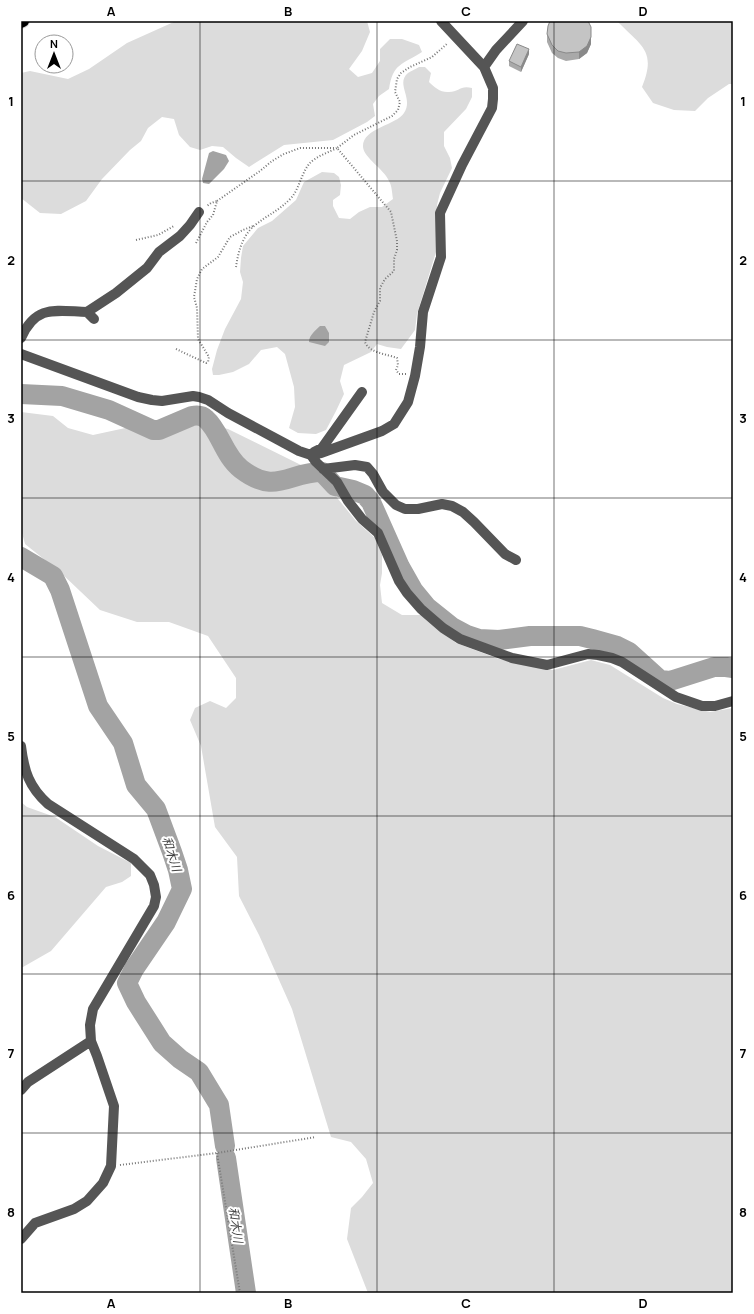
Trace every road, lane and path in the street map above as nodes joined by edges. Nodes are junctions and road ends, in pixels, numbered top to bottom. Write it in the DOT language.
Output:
graph roads {
  1 [pos="441,21"];
  2 [pos="523,21"];
  3 [pos="455,37"];
  4 [pos="484,67"];
  5 [pos="337,148"];
  6 [pos="217,201"];
  7 [pos="199,212"];
  8 [pos="175,226"];
  9 [pos="253,226"];
  10 [pos="136,240"];
  11 [pos="236,267"];
  12 [pos="87,312"];
  13 [pos="94,319"];
  14 [pos="21,338"];
  15 [pos="176,349"];
  16 [pos="21,354"];
  17 [pos="415,376"];
  18 [pos="362,392"];
  19 [pos="311,455"];
  20 [pos="323,469"];
  21 [pos="516,560"];
  22 [pos="733,701"];
  23 [pos="21,746"];
  24 [pos="91,1041"];
  25 [pos="21,1090"];
  26 [pos="316,1136"];
  27 [pos="217,1153"];
  28 [pos="111,1166"];
  29 [pos="21,1239"];
  30 [pos="240,1293"];
  1 -- 3 [label="street"];
  2 -- 4 [label="street"];
  3 -- 4 [label="street"];
  3 -- 5 [label="path"];
  4 -- 17 [label="street"];
  5 -- 6 [label="path"];
  5 -- 9 [label="path"];
  5 -- 17 [label="path"];
  7 -- 12 [label="street"];
  8 -- 10 [label="path"];
  9 -- 11 [label="path"];
  9 -- 15 [label="path"];
  12 -- 13 [label="street"];
  12 -- 14 [label="street"];
  16 -- 19 [label="street"];
  17 -- 19 [label="street"];
  18 -- 19 [label="street"];
  19 -- 20 [label="street"];
  20 -- 21 [label="street"];
  20 -- 22 [label="street"];
  23 -- 24 [label="street"];
  24 -- 25 [label="street"];
  24 -- 28 [label="street"];
  26 -- 27 [label="path"];
  27 -- 28 [label="path"];
  27 -- 30 [label="path"];
  28 -- 29 [label="street"];
}
